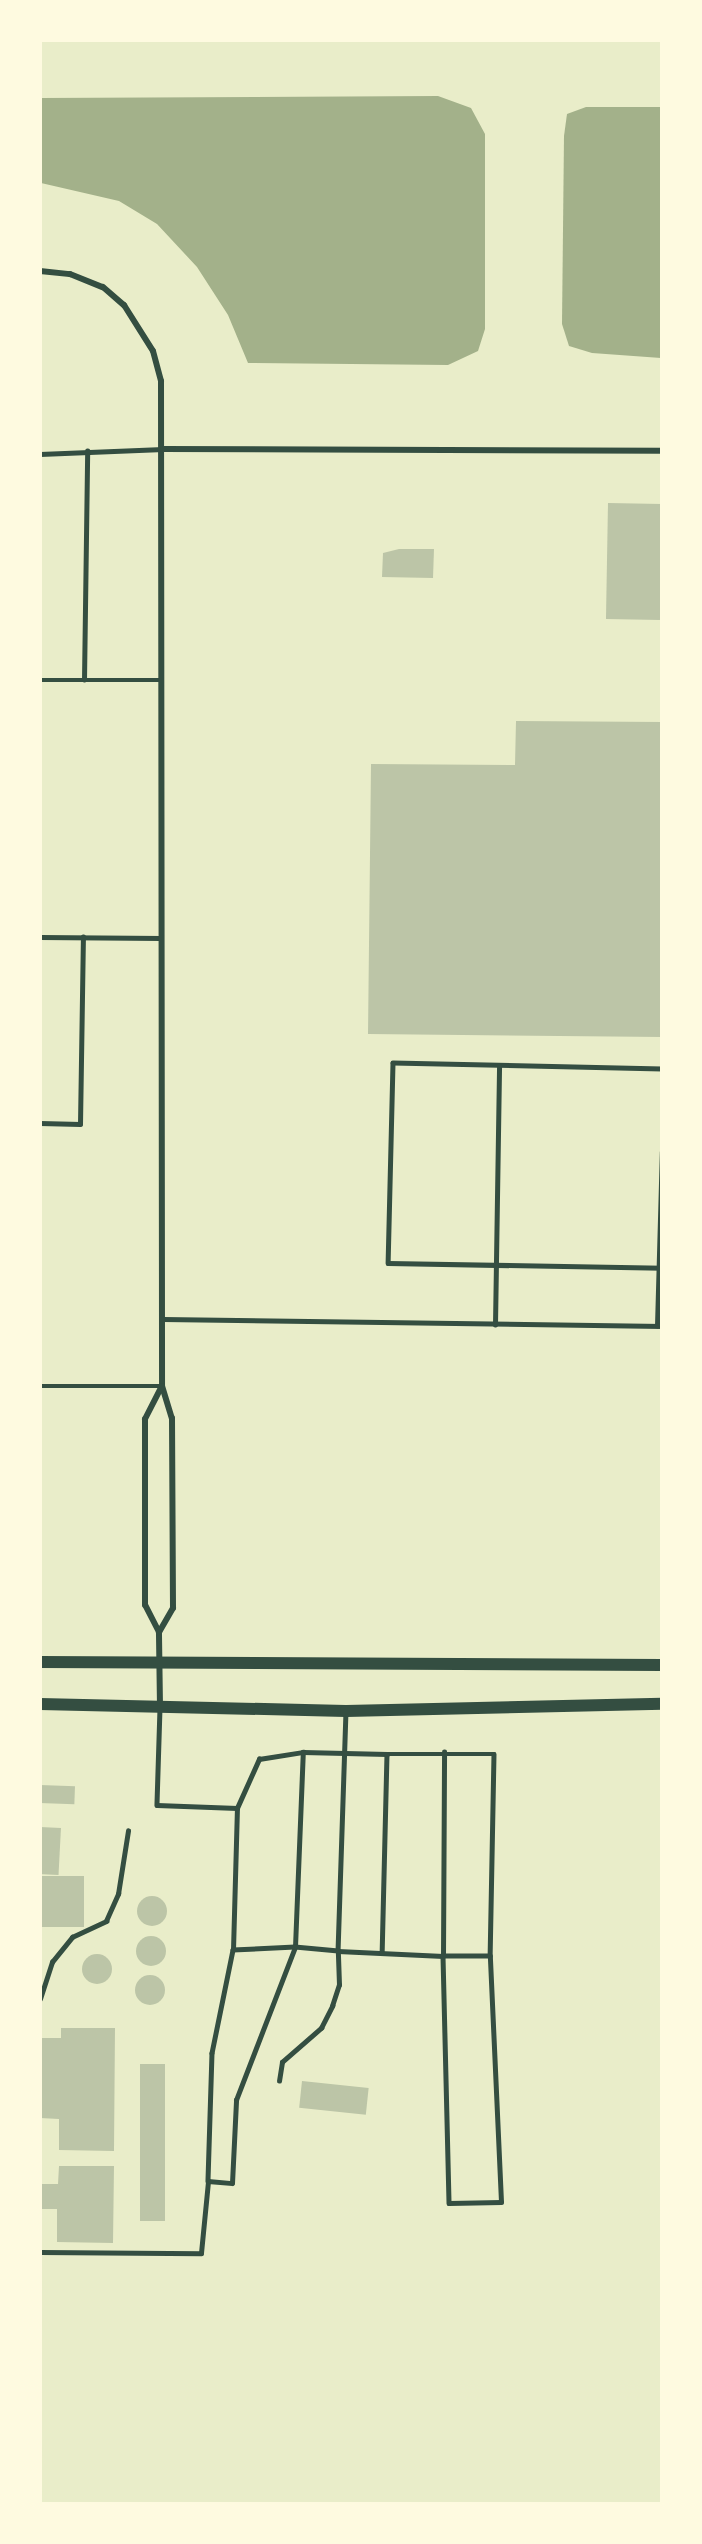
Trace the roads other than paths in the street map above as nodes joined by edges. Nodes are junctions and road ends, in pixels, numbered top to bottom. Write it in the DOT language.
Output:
graph roads {
  1 [pos="40,271"];
  2 [pos="163,449"];
  3 [pos="87,451"];
  4 [pos="662,451"];
  5 [pos="40,454"];
  6 [pos="40,680"];
  7 [pos="84,680"];
  8 [pos="162,680"];
  9 [pos="40,937"];
  10 [pos="83,937"];
  11 [pos="161,938"];
  12 [pos="499,1066"];
  13 [pos="662,1069"];
  14 [pos="40,1123"];
  15 [pos="662,1152"];
  16 [pos="496,1265"];
  17 [pos="660,1268"];
  18 [pos="163,1319"];
  19 [pos="495,1325"];
  20 [pos="659,1326"];
  21 [pos="40,1386"];
  22 [pos="162,1386"];
  23 [pos="159,1632"];
  24 [pos="40,1662"];
  25 [pos="159,1662"];
  26 [pos="662,1665"];
  27 [pos="40,1704"];
  28 [pos="662,1704"];
  29 [pos="160,1707"];
  30 [pos="346,1711"];
  31 [pos="344,1751"];
  32 [pos="303,1752"];
  33 [pos="444,1752"];
  34 [pos="387,1754"];
  35 [pos="237,1808"];
  36 [pos="128,1831"];
  37 [pos="295,1947"];
  38 [pos="233,1950"];
  39 [pos="338,1951"];
  40 [pos="382,1953"];
  41 [pos="442,1956"];
  42 [pos="490,1956"];
  43 [pos="40,1999"];
  44 [pos="279,2081"];
  45 [pos="208,2181"];
  46 [pos="40,2252"];
  1 -- 2 [label="street"];
  2 -- 3 [label="lane"];
  2 -- 4 [label="street"];
  2 -- 8 [label="street"];
  3 -- 5 [label="lane"];
  3 -- 7 [label="lane"];
  6 -- 7 [label="lane"];
  7 -- 8 [label="lane"];
  8 -- 11 [label="street"];
  9 -- 10 [label="lane"];
  10 -- 11 [label="lane"];
  10 -- 14 [label="lane"];
  11 -- 18 [label="street"];
  12 -- 13 [label="lane"];
  12 -- 16 [label="lane"];
  12 -- 16 [label="lane"];
  15 -- 17 [label="lane"];
  16 -- 17 [label="lane"];
  16 -- 19 [label="lane"];
  17 -- 20 [label="lane"];
  18 -- 19 [label="lane"];
  18 -- 22 [label="street"];
  19 -- 20 [label="lane"];
  21 -- 22 [label="lane"];
  22 -- 23 [label="street"];
  22 -- 23 [label="street"];
  23 -- 25 [label="street"];
  24 -- 25 [label="main road"];
  25 -- 26 [label="main road"];
  25 -- 29 [label="street"];
  27 -- 29 [label="main road"];
  28 -- 30 [label="main road"];
  29 -- 30 [label="main road"];
  29 -- 35 [label="lane"];
  30 -- 31 [label="lane"];
  31 -- 32 [label="lane"];
  31 -- 34 [label="lane"];
  31 -- 39 [label="lane"];
  32 -- 35 [label="lane"];
  32 -- 37 [label="lane"];
  33 -- 34 [label="lane"];
  33 -- 41 [label="lane"];
  33 -- 42 [label="lane"];
  34 -- 40 [label="lane"];
  35 -- 38 [label="lane"];
  36 -- 43 [label="lane"];
  37 -- 38 [label="lane"];
  37 -- 39 [label="lane"];
  37 -- 45 [label="lane"];
  38 -- 45 [label="lane"];
  39 -- 40 [label="lane"];
  39 -- 44 [label="lane"];
  40 -- 41 [label="lane"];
  41 -- 42 [label="lane"];
  41 -- 42 [label="lane"];
  45 -- 46 [label="lane"];
}
